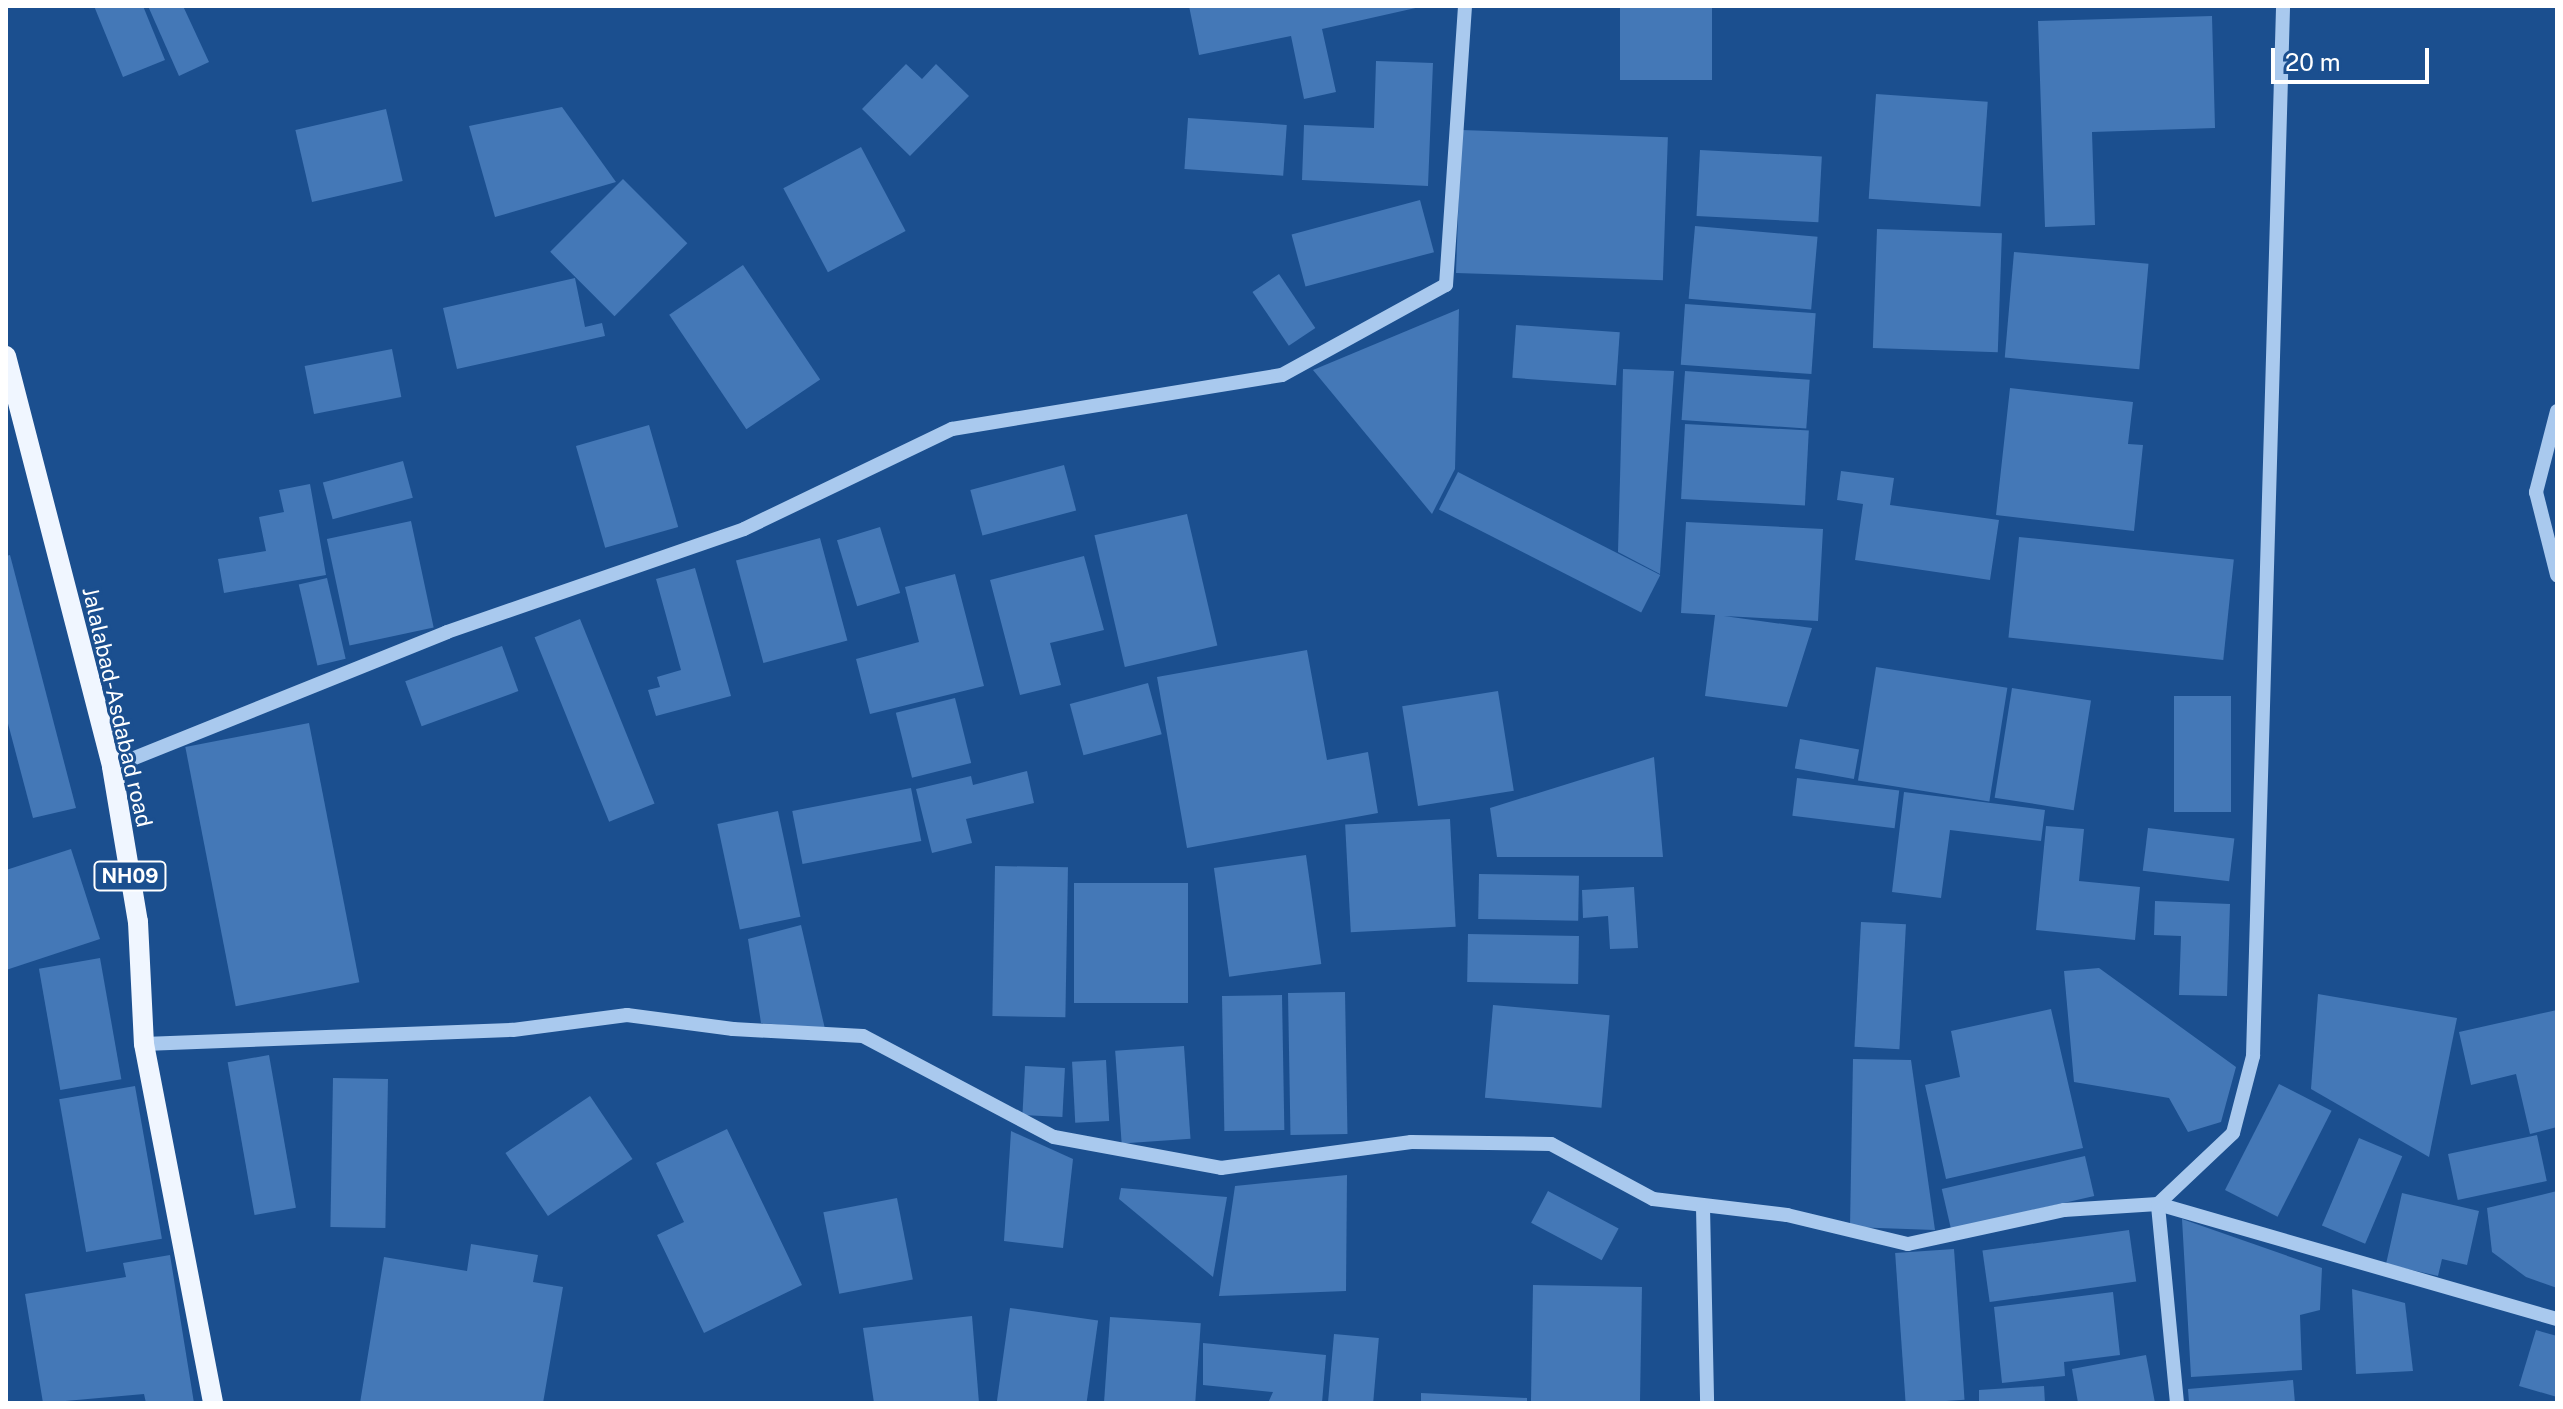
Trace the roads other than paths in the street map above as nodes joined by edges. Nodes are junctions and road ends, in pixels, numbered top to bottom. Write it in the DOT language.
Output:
graph roads {
  1 [pos="1465,6"];
  2 [pos="2283,6"];
  3 [pos="6,356"];
  4 [pos="2557,411"];
  5 [pos="2555,568"];
  6 [pos="112,767"];
  7 [pos="144,1044"];
  8 [pos="2158,1204"];
  9 [pos="1703,1207"];
  10 [pos="2557,1319"];
  11 [pos="213,1403"];
  12 [pos="1707,1403"];
  13 [pos="2177,1403"];
  1 -- 6 [label="street"];
  2 -- 8 [label="street"];
  3 -- 6 [label="main road, Jalalabad-Asdabad road / NH09"];
  4 -- 5 [label="street"];
  6 -- 7 [label="main road, Jalalabad-Asdabad road / NH09"];
  7 -- 9 [label="street"];
  7 -- 11 [label="main road, Jalalabad-Asdabad road / NH09"];
  8 -- 9 [label="street"];
  8 -- 10 [label="street"];
  8 -- 13 [label="street"];
  9 -- 12 [label="street"];
}
